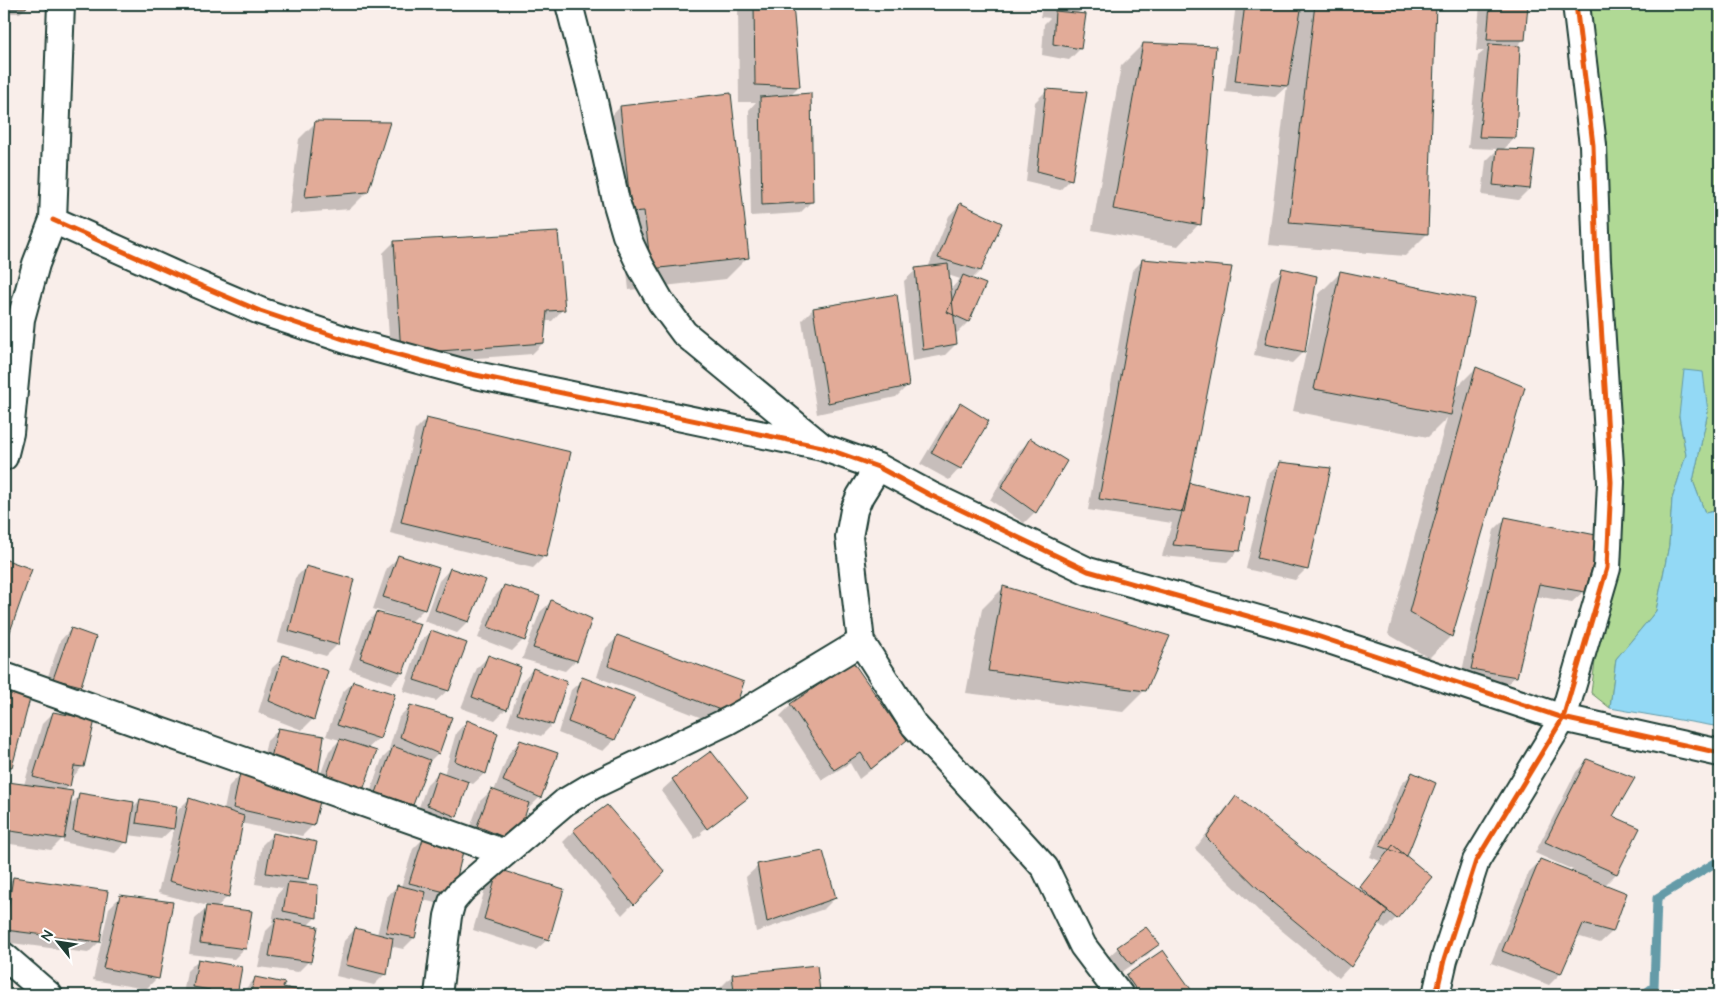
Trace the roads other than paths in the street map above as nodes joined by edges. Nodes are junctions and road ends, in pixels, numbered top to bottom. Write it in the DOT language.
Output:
graph roads {
  1 [pos="61,4"];
  2 [pos="569,4"];
  3 [pos="1576,4"];
  4 [pos="53,220"];
  5 [pos="822,447"];
  6 [pos="4,457"];
  7 [pos="878,467"];
  8 [pos="861,642"];
  9 [pos="4,676"];
  10 [pos="1563,718"];
  11 [pos="1720,753"];
  12 [pos="505,852"];
  13 [pos="4,956"];
  14 [pos="49,995"];
  15 [pos="438,995"];
  16 [pos="1120,995"];
  17 [pos="1436,995"];
  1 -- 4 [label="street"];
  2 -- 5 [label="street"];
  3 -- 10 [label="street"];
  4 -- 5 [label="street"];
  4 -- 6 [label="street"];
  5 -- 7 [label="street"];
  7 -- 8 [label="street"];
  7 -- 10 [label="street"];
  8 -- 12 [label="street"];
  8 -- 16 [label="street"];
  9 -- 12 [label="street"];
  10 -- 11 [label="street"];
  10 -- 17 [label="street"];
  12 -- 15 [label="street"];
  13 -- 14 [label="street"];
}
